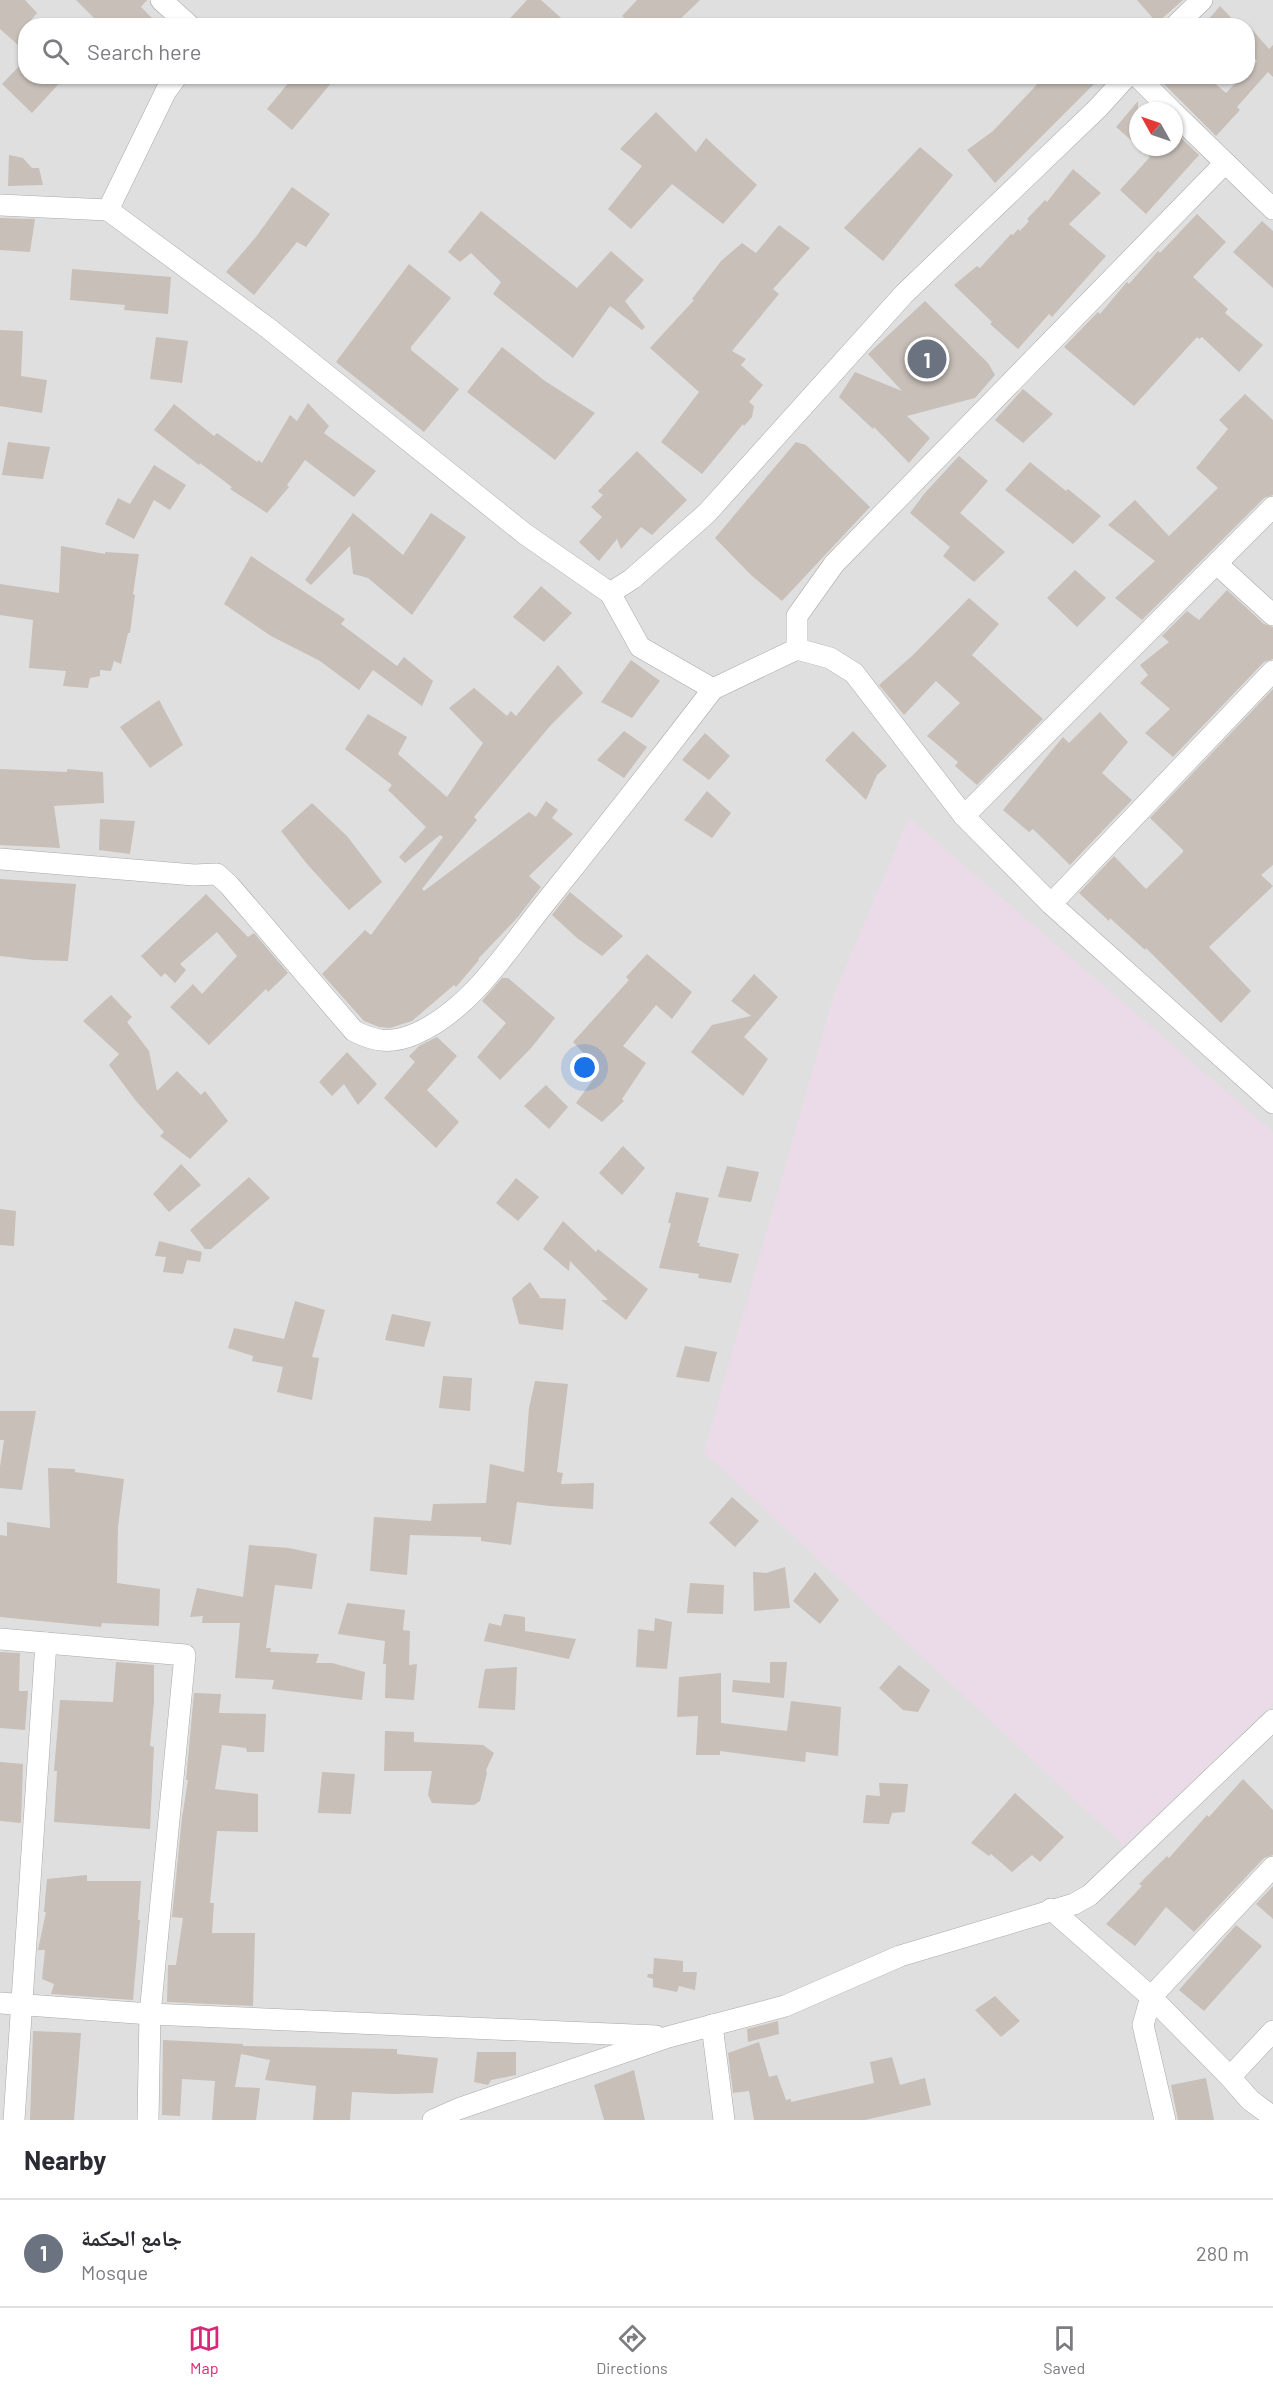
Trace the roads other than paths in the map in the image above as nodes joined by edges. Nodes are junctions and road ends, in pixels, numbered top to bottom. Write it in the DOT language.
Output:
graph roads {
  1 [pos="161,0"];
  2 [pos="1202,0"];
  3 [pos="181,18"];
  4 [pos="1183,18"];
  5 [pos="171,84"];
  6 [pos="1120,84"];
  7 [pos="1145,84"];
  8 [pos="1163,102"];
  9 [pos="1183,122"];
  10 [pos="1225,163"];
  11 [pos="0,205"];
  12 [pos="1273,209"];
  13 [pos="108,210"];
  14 [pos="1273,507"];
  15 [pos="1217,564"];
  16 [pos="610,593"];
  17 [pos="1273,615"];
  18 [pos="797,650"];
  19 [pos="1273,671"];
  20 [pos="713,688"];
  21 [pos="964,816"];
  22 [pos="0,859"];
  23 [pos="1051,904"];
  24 [pos="1273,1103"];
  25 [pos="0,1639"];
  26 [pos="46,1643"];
  27 [pos="1273,1720"];
  28 [pos="1273,1867"];
  29 [pos="1051,1909"];
  30 [pos="1151,1997"];
  31 [pos="0,2003"];
  32 [pos="22,2004"];
  33 [pos="150,2014"];
  34 [pos="712,2025"];
  35 [pos="1273,2031"];
  36 [pos="668,2037"];
  37 [pos="1230,2077"];
  38 [pos="459,2114"];
  39 [pos="1273,2117"];
  40 [pos="14,2120"];
  41 [pos="148,2120"];
  42 [pos="433,2120"];
  43 [pos="724,2120"];
  44 [pos="1165,2120"];
  1 -- 3 [label="street"];
  2 -- 4 [label="street"];
  5 -- 13 [label="street"];
  6 -- 16 [label="street"];
  7 -- 8 [label="street"];
  9 -- 10 [label="street"];
  10 -- 12 [label="street"];
  10 -- 18 [label="street"];
  11 -- 13 [label="street"];
  13 -- 16 [label="street"];
  14 -- 15 [label="street"];
  15 -- 17 [label="street"];
  15 -- 21 [label="street"];
  16 -- 20 [label="street"];
  18 -- 20 [label="street"];
  18 -- 21 [label="street"];
  19 -- 23 [label="street"];
  20 -- 22 [label="street"];
  21 -- 23 [label="street"];
  23 -- 24 [label="street"];
  25 -- 26 [label="street"];
  26 -- 32 [label="street"];
  26 -- 33 [label="street"];
  27 -- 29 [label="street"];
  28 -- 30 [label="street"];
  29 -- 30 [label="street"];
  29 -- 34 [label="street"];
  30 -- 37 [label="street"];
  30 -- 44 [label="street"];
  31 -- 32 [label="street"];
  32 -- 33 [label="street"];
  32 -- 40 [label="street"];
  33 -- 36 [label="street"];
  33 -- 41 [label="street"];
  34 -- 36 [label="street"];
  34 -- 43 [label="street"];
  35 -- 37 [label="street"];
  36 -- 38 [label="street"];
  37 -- 39 [label="street"];
  38 -- 42 [label="street"];
}
